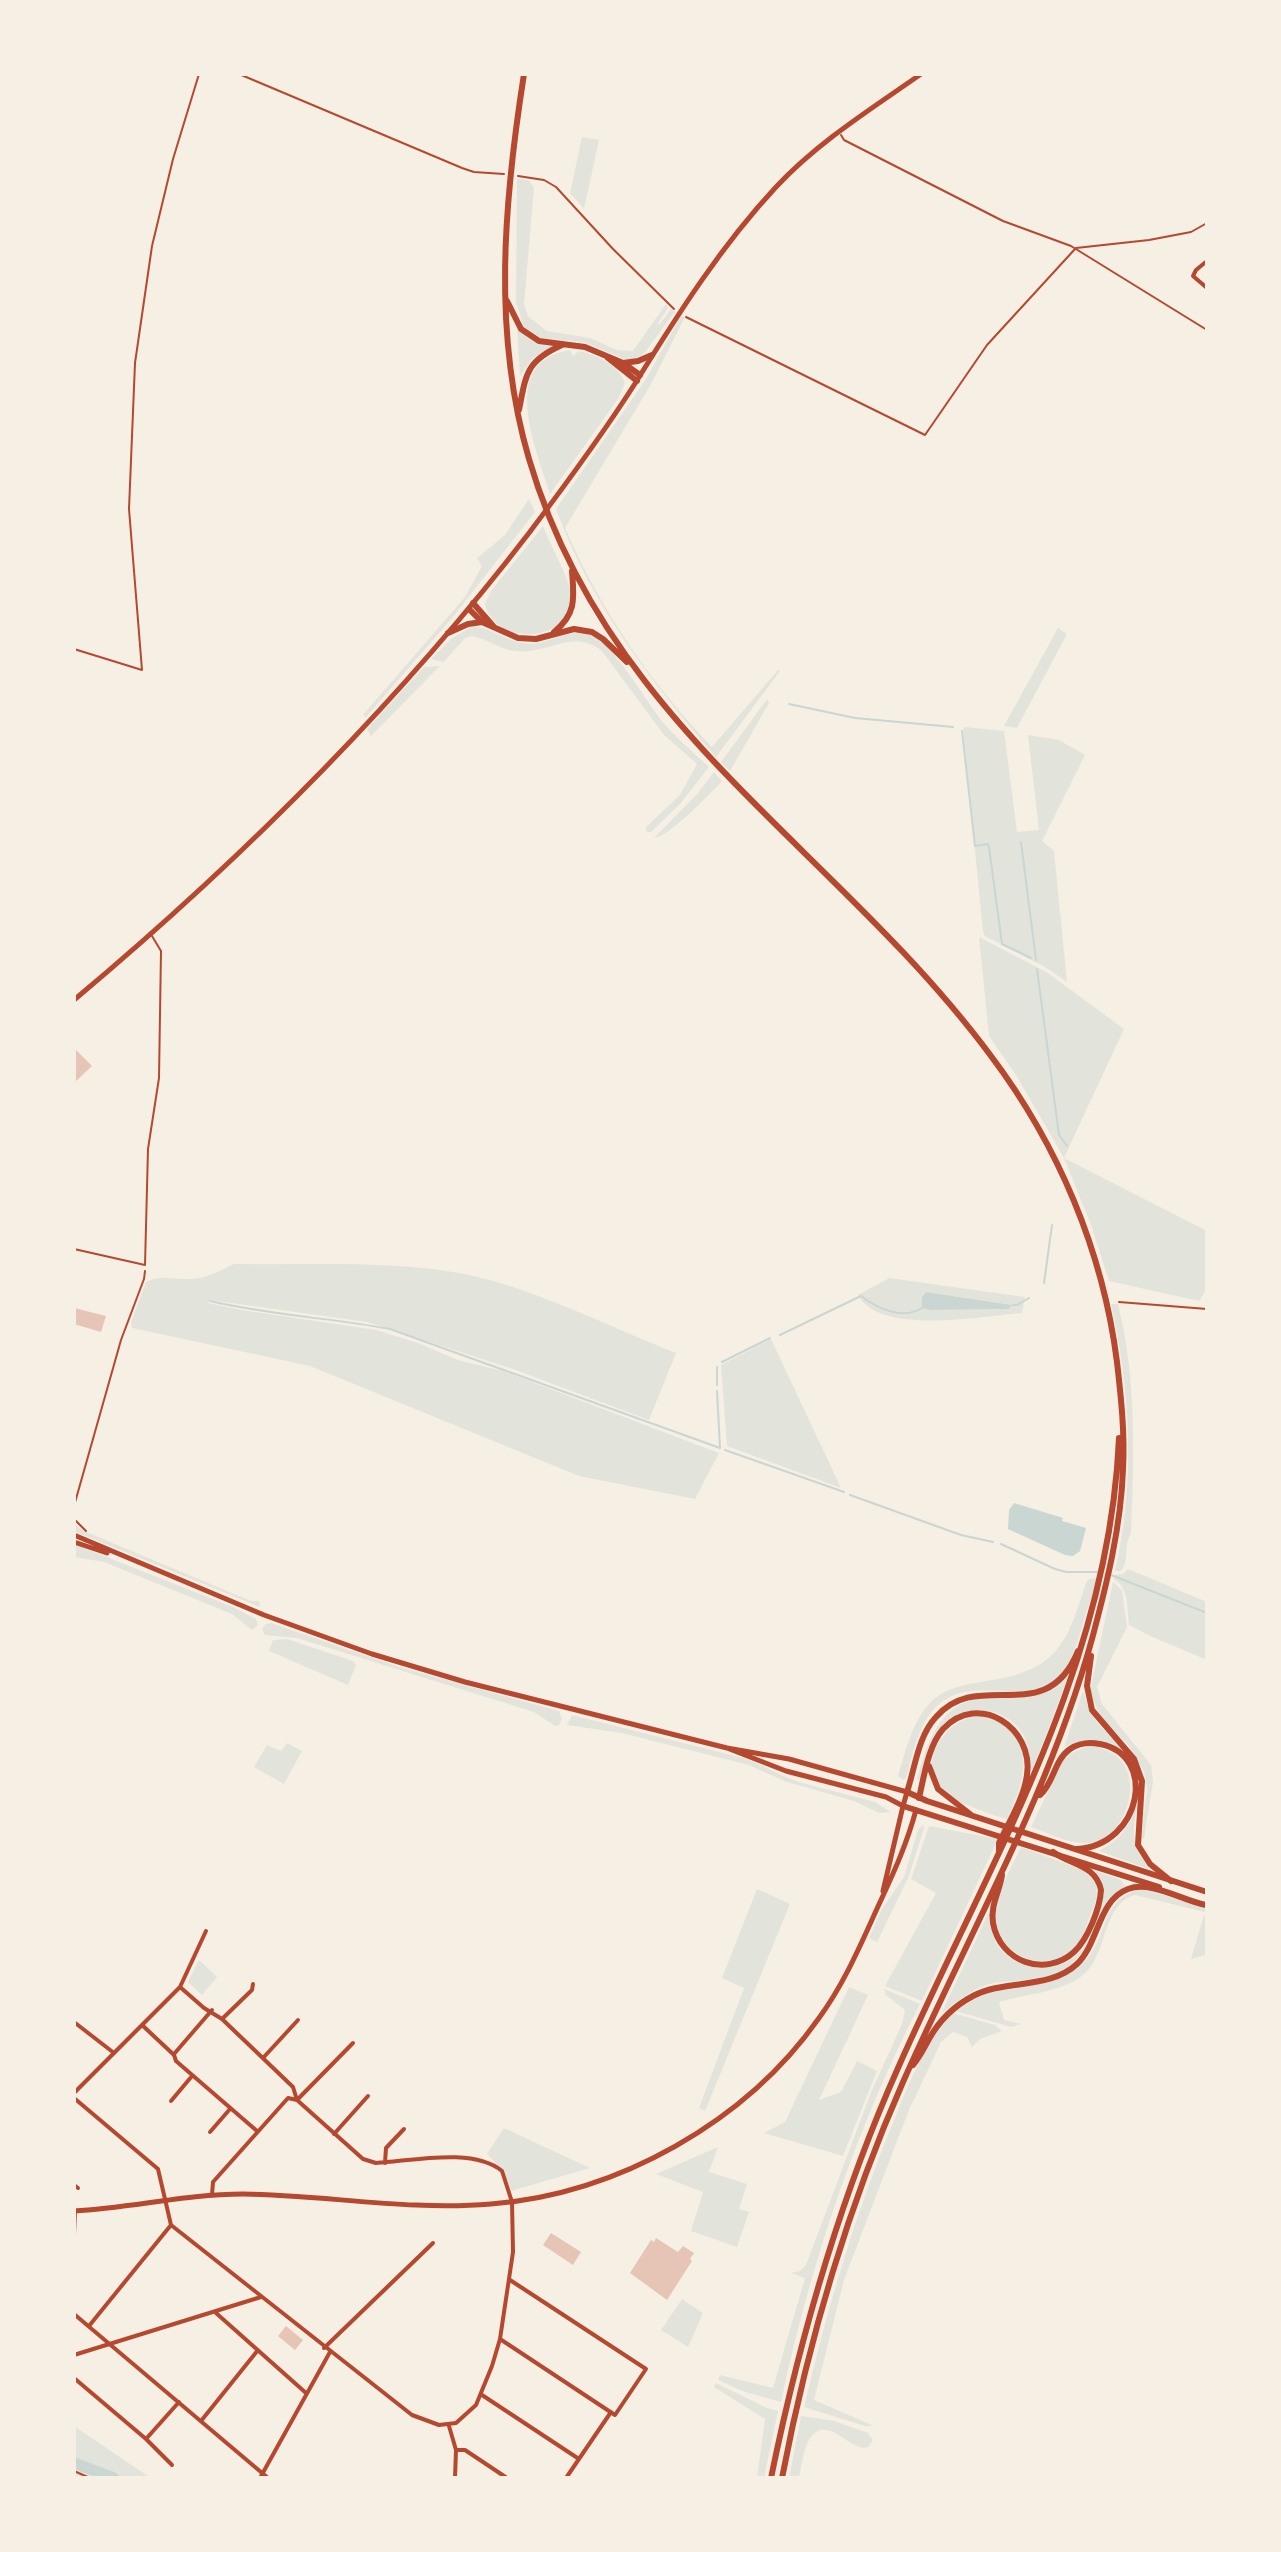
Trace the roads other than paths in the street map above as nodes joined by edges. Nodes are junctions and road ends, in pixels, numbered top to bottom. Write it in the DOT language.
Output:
graph roads {
  1 [pos="524,74"];
  2 [pos="921,74"];
  3 [pos="1207,261"];
  4 [pos="1207,288"];
  5 [pos="505,293"];
  6 [pos="562,345"];
  7 [pos="652,355"];
  8 [pos="608,358"];
  9 [pos="623,363"];
  10 [pos="638,378"];
  11 [pos="519,413"];
  12 [pos="572,569"];
  13 [pos="471,606"];
  14 [pos="482,622"];
  15 [pos="494,627"];
  16 [pos="448,633"];
  17 [pos="551,634"];
  18 [pos="630,664"];
  19 [pos="151,935"];
  20 [pos="74,1000"];
  21 [pos="74,1249"];
  22 [pos="74,1535"];
  23 [pos="74,1542"];
  24 [pos="120,1556"];
  25 [pos="1103,1588"];
  26 [pos="1098,1621"];
  27 [pos="1086,1638"];
  28 [pos="727,1748"];
  29 [pos="928,1763"];
  30 [pos="907,1792"];
  31 [pos="1037,1797"];
  32 [pos="919,1798"];
  33 [pos="903,1806"];
  34 [pos="916,1810"];
  35 [pos="970,1814"];
  36 [pos="1077,1849"];
  37 [pos="1053,1852"];
  38 [pos="999,1853"];
  39 [pos="1003,1868"];
  40 [pos="1171,1881"];
  41 [pos="1207,1892"];
  42 [pos="881,1900"];
  43 [pos="1206,1905"];
  44 [pos="206,1931"];
  45 [pos="253,1984"];
  46 [pos="180,1987"];
  47 [pos="212,2010"];
  48 [pos="222,2019"];
  49 [pos="298,2020"];
  50 [pos="74,2022"];
  51 [pos="142,2025"];
  52 [pos="353,2043"];
  53 [pos="114,2053"];
  54 [pos="174,2055"];
  55 [pos="263,2058"];
  56 [pos="908,2071"];
  57 [pos="192,2076"];
  58 [pos="74,2096"];
  59 [pos="368,2096"];
  60 [pos="297,2100"];
  61 [pos="171,2101"];
  62 [pos="230,2109"];
  63 [pos="404,2129"];
  64 [pos="257,2131"];
  65 [pos="210,2132"];
  66 [pos="334,2134"];
  67 [pos="385,2163"];
  68 [pos="212,2195"];
  69 [pos="163,2199"];
  70 [pos="512,2202"];
  71 [pos="75,2211"];
  72 [pos="171,2225"];
  73 [pos="74,2235"];
  74 [pos="433,2243"];
  75 [pos="510,2280"];
  76 [pos="261,2297"];
  77 [pos="216,2313"];
  78 [pos="74,2314"];
  79 [pos="89,2326"];
  80 [pos="500,2339"];
  81 [pos="111,2344"];
  82 [pos="324,2348"];
  83 [pos="258,2350"];
  84 [pos="330,2352"];
  85 [pos="74,2355"];
  86 [pos="74,2378"];
  87 [pos="306,2393"];
  88 [pos="482,2395"];
  89 [pos="179,2402"];
  90 [pos="613,2414"];
  91 [pos="201,2421"];
  92 [pos="448,2425"];
  93 [pos="146,2439"];
  94 [pos="456,2450"];
  95 [pos="579,2459"];
  96 [pos="172,2465"];
  97 [pos="74,2471"];
  98 [pos="263,2472"];
  99 [pos="90,2478"];
  100 [pos="260,2478"];
  101 [pos="268,2478"];
  102 [pos="455,2478"];
  103 [pos="507,2478"];
  104 [pos="566,2478"];
  105 [pos="771,2478"];
  106 [pos="782,2478"];
  1 -- 5 [label="main road"];
  2 -- 7 [label="street"];
  3 -- 4 [label="street"];
  5 -- 6 [label="main road"];
  5 -- 11 [label="main road"];
  6 -- 8 [label="main road"];
  6 -- 11 [label="main road"];
  7 -- 9 [label="main road"];
  7 -- 10 [label="street"];
  8 -- 9 [label="main road"];
  8 -- 10 [label="main road"];
  9 -- 10 [label="main road"];
  10 -- 13 [label="street"];
  11 -- 12 [label="main road"];
  12 -- 17 [label="main road"];
  12 -- 18 [label="main road"];
  13 -- 14 [label="main road"];
  13 -- 15 [label="main road"];
  13 -- 16 [label="street"];
  14 -- 15 [label="main road"];
  14 -- 16 [label="main road"];
  15 -- 17 [label="main road"];
  16 -- 19 [label="street"];
  17 -- 18 [label="main road"];
  18 -- 25 [label="main road"];
  19 -- 20 [label="street"];
  19 -- 21 [label="lane"];
  22 -- 24 [label="street"];
  23 -- 24 [label="street"];
  24 -- 28 [label="street"];
  25 -- 26 [label="main road"];
  25 -- 27 [label="main road"];
  26 -- 31 [label="main road"];
  26 -- 40 [label="main road"];
  27 -- 30 [label="main road"];
  27 -- 38 [label="main road"];
  28 -- 30 [label="street"];
  28 -- 33 [label="street"];
  29 -- 32 [label="main road"];
  29 -- 35 [label="main road"];
  29 -- 38 [label="main road"];
  30 -- 32 [label="main road"];
  30 -- 33 [label="street"];
  31 -- 36 [label="main road"];
  31 -- 39 [label="main road"];
  32 -- 34 [label="street"];
  32 -- 35 [label="main road"];
  33 -- 34 [label="main road"];
  33 -- 42 [label="street"];
  34 -- 37 [label="main road"];
  34 -- 42 [label="street"];
  35 -- 36 [label="main road"];
  36 -- 40 [label="main road"];
  37 -- 39 [label="main road"];
  37 -- 43 [label="main road"];
  38 -- 105 [label="main road"];
  39 -- 56 [label="main road"];
  40 -- 41 [label="main road"];
  42 -- 70 [label="street"];
  43 -- 56 [label="main road"];
  44 -- 46 [label="street"];
  45 -- 48 [label="street"];
  46 -- 47 [label="street"];
  46 -- 51 [label="street"];
  47 -- 48 [label="street"];
  47 -- 54 [label="street"];
  48 -- 55 [label="street"];
  49 -- 55 [label="street"];
  50 -- 53 [label="street"];
  51 -- 53 [label="street"];
  51 -- 54 [label="street"];
  52 -- 60 [label="street"];
  53 -- 58 [label="street"];
  54 -- 57 [label="street"];
  55 -- 60 [label="street"];
  56 -- 106 [label="main road"];
  57 -- 61 [label="street"];
  57 -- 62 [label="street"];
  58 -- 69 [label="street"];
  59 -- 66 [label="street"];
  60 -- 64 [label="street"];
  60 -- 66 [label="street"];
  62 -- 64 [label="street"];
  62 -- 65 [label="street"];
  63 -- 67 [label="street"];
  64 -- 68 [label="street"];
  66 -- 67 [label="street"];
  67 -- 70 [label="street"];
  68 -- 69 [label="street"];
  68 -- 70 [label="street"];
  69 -- 71 [label="street"];
  69 -- 72 [label="street"];
  70 -- 75 [label="street"];
  71 -- 73 [label="street"];
  72 -- 76 [label="street"];
  72 -- 79 [label="street"];
  74 -- 82 [label="street"];
  75 -- 80 [label="street"];
  75 -- 90 [label="street"];
  76 -- 77 [label="street"];
  76 -- 82 [label="street"];
  77 -- 81 [label="street"];
  77 -- 83 [label="street"];
  78 -- 79 [label="street"];
  79 -- 81 [label="street"];
  80 -- 88 [label="street"];
  80 -- 90 [label="street"];
  81 -- 85 [label="street"];
  81 -- 89 [label="street"];
  82 -- 84 [label="street"];
  83 -- 87 [label="street"];
  83 -- 91 [label="street"];
  84 -- 87 [label="street"];
  84 -- 92 [label="street"];
  86 -- 93 [label="street"];
  87 -- 98 [label="street"];
  88 -- 92 [label="street"];
  88 -- 95 [label="street"];
  89 -- 91 [label="street"];
  89 -- 93 [label="street"];
  90 -- 95 [label="street"];
  91 -- 98 [label="street"];
  92 -- 94 [label="street"];
  93 -- 96 [label="street"];
  94 -- 102 [label="street"];
  94 -- 103 [label="street"];
  95 -- 104 [label="street"];
  97 -- 99 [label="lane"];
  98 -- 100 [label="street"];
  98 -- 101 [label="street"];
}
